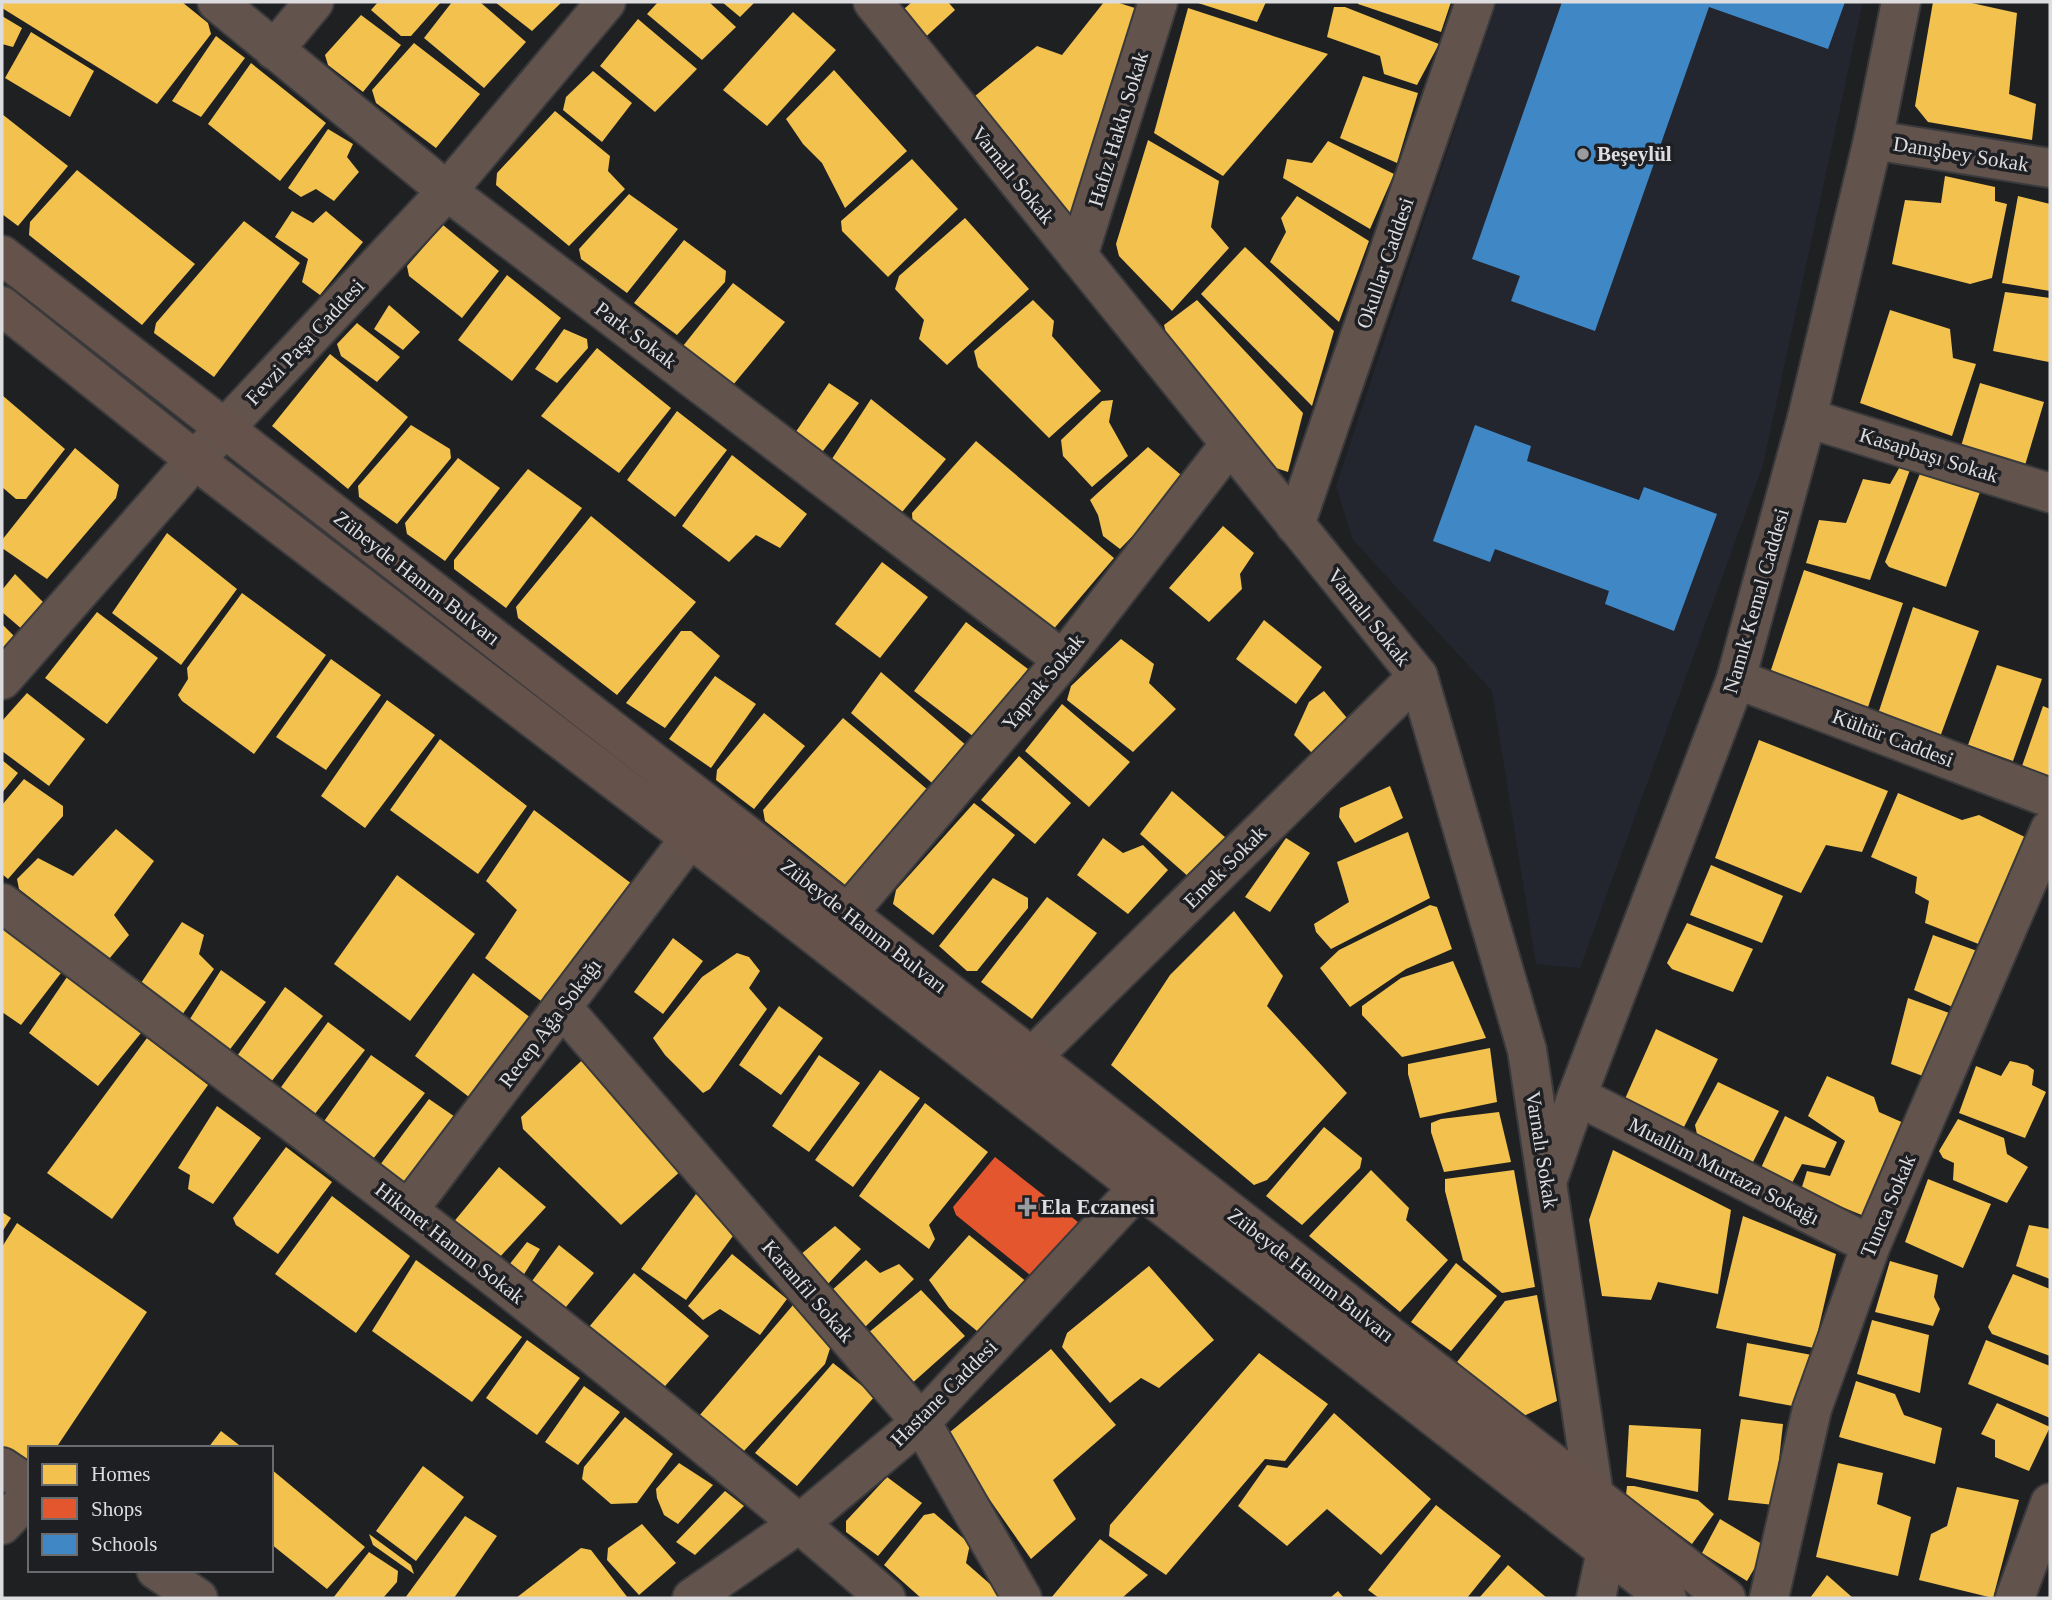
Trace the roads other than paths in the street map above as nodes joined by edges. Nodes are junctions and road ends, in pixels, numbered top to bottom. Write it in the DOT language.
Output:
graph roads {
  1 [pos="217,2"];
  2 [pos="314,2"];
  3 [pos="606,2"];
  4 [pos="873,2"];
  5 [pos="1158,2"];
  6 [pos="1475,2"];
  7 [pos="1902,2"];
  8 [pos="274,50"];
  9 [pos="1873,140"];
  10 [pos="2050,168"];
  11 [pos="447,191"];
  12 [pos="2,255"];
  13 [pos="1078,256"];
  14 [pos="2,306"];
  15 [pos="1807,418"];
  16 [pos="225,428"];
  17 [pos="1230,444"];
  18 [pos="195,460"];
  19 [pos="2050,492"];
  20 [pos="1295,525"];
  21 [pos="1063,660"];
  22 [pos="1418,676"];
  23 [pos="1736,679"];
  24 [pos="2,680"];
  25 [pos="2050,797"];
  26 [pos="2050,829"];
  27 [pos="690,838"];
  28 [pos="2,903"];
  29 [pos="848,914"];
  30 [pos="562,1006"];
  31 [pos="1032,1057"];
  32 [pos="1577,1096"];
  33 [pos="1547,1182"];
  34 [pos="1139,1187"];
  35 [pos="409,1209"];
  36 [pos="1871,1245"];
  37 [pos="921,1422"];
  38 [pos="2,1467"];
  39 [pos="28,1485"];
  40 [pos="1594,1495"];
  41 [pos="28,1496"];
  42 [pos="2050,1503"];
  43 [pos="800,1523"];
  44 [pos="2,1525"];
  45 [pos="1606,1551"];
  46 [pos="159,1572"];
  47 [pos="198,1598"];
  48 [pos="692,1598"];
  49 [pos="886,1598"];
  50 [pos="1022,1598"];
  51 [pos="1596,1598"];
  52 [pos="1667,1598"];
  53 [pos="1726,1598"];
  54 [pos="1769,1598"];
  55 [pos="2015,1598"];
  1 -- 8 [label="street, Park Sokak"];
  2 -- 8 [label="street"];
  3 -- 11 [label="street, Fevzi Paşa Caddesi"];
  4 -- 13 [label="street, Varnalı Sokak"];
  5 -- 13 [label="street, Hafız Hakkı Sokak"];
  6 -- 20 [label="street, Okullar Caddesi"];
  7 -- 9 [label="street, Namık Kemal Caddesi"];
  8 -- 11 [label="street, Park Sokak"];
  9 -- 10 [label="street, Danışbey Sokak"];
  9 -- 15 [label="street, Namık Kemal Caddesi"];
  11 -- 16 [label="street, Fevzi Paşa Caddesi"];
  11 -- 21 [label="street, Park Sokak"];
  12 -- 16 [label="main road, Zübeyde Hanım Bulvarı"];
  13 -- 17 [label="street, Varnalı Sokak"];
  14 -- 18 [label="main road"];
  15 -- 19 [label="street, Kasapbaşı Sokak"];
  15 -- 23 [label="street, Namık Kemal Caddesi"];
  16 -- 18 [label="street, Fevzi Paşa Caddesi"];
  16 -- 29 [label="main road, Zübeyde Hanım Bulvarı"];
  17 -- 20 [label="street, Varnalı Sokak"];
  17 -- 21 [label="street, Yaprak Sokak"];
  18 -- 24 [label="street, Fevzi Paşa Caddesi"];
  18 -- 27 [label="main road"];
  20 -- 22 [label="street, Varnalı Sokak"];
  21 -- 29 [label="street, Yaprak Sokak"];
  22 -- 31 [label="street, Emek Sokak"];
  22 -- 33 [label="street, Varnalı Sokak"];
  23 -- 25 [label="street, Kültür Caddesi"];
  23 -- 32 [label="street, Namık Kemal Caddesi"];
  26 -- 36 [label="street, Tunca Sokak"];
  27 -- 30 [label="street, Recep Ağa Sokağı"];
  27 -- 34 [label="main road"];
  28 -- 35 [label="street, Hikmet Hanım Sokak"];
  29 -- 31 [label="main road, Zübeyde Hanım Bulvarı"];
  30 -- 35 [label="street, Recep Ağa Sokağı"];
  30 -- 37 [label="street, Karanfil Sokak"];
  31 -- 40 [label="main road, Zübeyde Hanım Bulvarı"];
  32 -- 33 [label="street, Namık Kemal Caddesi"];
  32 -- 36 [label="street, Muallim Murtaza Sokağı"];
  33 -- 40 [label="street, Varnalı Sokak"];
  34 -- 37 [label="street, Hastane Caddesi"];
  34 -- 45 [label="main road"];
  35 -- 43 [label="street, Hikmet Hanım Sokak"];
  36 -- 54 [label="street, Tunca Sokak"];
  37 -- 43 [label="street, Hastane Caddesi"];
  37 -- 50 [label="street, Karanfil Sokak"];
  38 -- 39 [label="street"];
  40 -- 45 [label="street, Varnalı Sokak"];
  40 -- 53 [label="main road, Zübeyde Hanım Bulvarı"];
  41 -- 44 [label="street"];
  42 -- 55 [label="street"];
  43 -- 48 [label="street, Hastane Caddesi"];
  43 -- 49 [label="street, Hikmet Hanım Sokak"];
  45 -- 51 [label="street"];
  45 -- 52 [label="main road"];
  46 -- 47 [label="street"];
}
